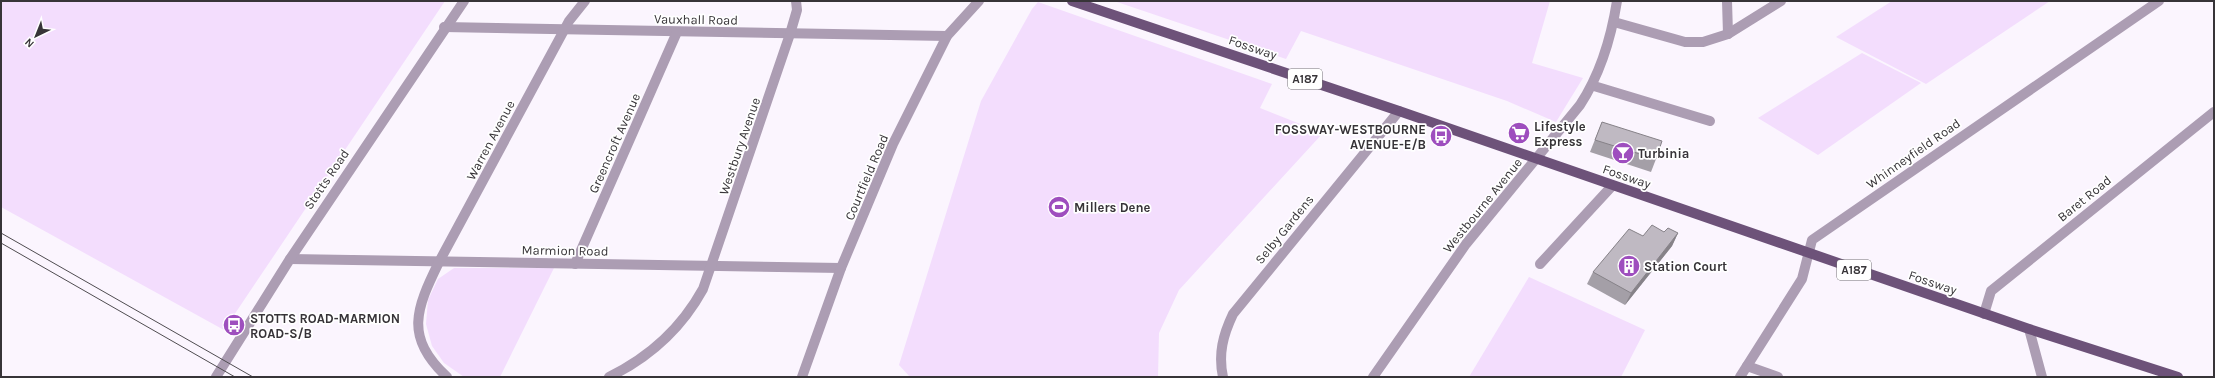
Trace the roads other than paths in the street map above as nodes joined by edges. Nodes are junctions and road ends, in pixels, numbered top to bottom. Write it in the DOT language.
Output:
graph roads {
  1 [pos="464,1"];
  2 [pos="585,1"];
  3 [pos="796,1"];
  4 [pos="979,1"];
  5 [pos="1072,1"];
  6 [pos="1617,1"];
  7 [pos="1727,1"];
  8 [pos="1781,1"];
  9 [pos="2159,1"];
  10 [pos="1614,22"];
  11 [pos="444,27"];
  12 [pos="564,30"];
  13 [pos="677,32"];
  14 [pos="790,34"];
  15 [pos="1728,34"];
  16 [pos="947,36"];
  17 [pos="1594,86"];
  18 [pos="1399,111"];
  19 [pos="2214,112"];
  20 [pos="1710,121"];
  21 [pos="1537,159"];
  22 [pos="1612,186"];
  23 [pos="1808,254"];
  24 [pos="290,258"];
  25 [pos="439,262"];
  26 [pos="575,264"];
  27 [pos="1540,264"];
  28 [pos="712,267"];
  29 [pos="841,268"];
  30 [pos="1984,314"];
  31 [pos="2029,330"];
  32 [pos="1746,366"];
  33 [pos="216,377"];
  34 [pos="447,377"];
  35 [pos="609,377"];
  36 [pos="802,377"];
  37 [pos="1224,377"];
  38 [pos="1373,377"];
  39 [pos="1740,377"];
  40 [pos="1778,377"];
  41 [pos="2042,377"];
  42 [pos="2175,377"];
  1 -- 11 [label="street, Stotts Road"];
  2 -- 12 [label="street, Warren Avenue"];
  3 -- 14 [label="street, Westbury Avenue"];
  4 -- 16 [label="street, Courtfield Road"];
  5 -- 18 [label="main road, Fossway / A187"];
  6 -- 10 [label="street, Westbourne Avenue"];
  7 -- 15 [label="street"];
  8 -- 15 [label="street"];
  9 -- 23 [label="street, Whinneyfield Road"];
  10 -- 15 [label="street"];
  10 -- 17 [label="street, Westbourne Avenue"];
  11 -- 12 [label="street, Vauxhall Road"];
  11 -- 24 [label="street, Stotts Road"];
  12 -- 13 [label="street, Vauxhall Road"];
  12 -- 25 [label="street, Warren Avenue"];
  13 -- 14 [label="street, Vauxhall Road"];
  13 -- 26 [label="street, Greencroft Avenue"];
  14 -- 16 [label="street, Vauxhall Road"];
  14 -- 28 [label="street, Westbury Avenue"];
  16 -- 29 [label="street, Courtfield Road"];
  17 -- 20 [label="street"];
  17 -- 21 [label="street, Westbourne Avenue"];
  18 -- 21 [label="main road, Fossway / A187"];
  18 -- 37 [label="street, Selby Gardens"];
  19 -- 30 [label="street, Baret Road"];
  21 -- 22 [label="main road, Fossway / A187"];
  21 -- 38 [label="street, Westbourne Avenue"];
  22 -- 23 [label="main road, Fossway / A187"];
  22 -- 27 [label="street"];
  23 -- 30 [label="main road, Fossway / A187"];
  23 -- 32 [label="street, Whinneyfield Road"];
  24 -- 25 [label="street, Marmion Road"];
  24 -- 33 [label="street, Stotts Road"];
  25 -- 26 [label="street, Marmion Road"];
  25 -- 34 [label="street, Warren Avenue"];
  26 -- 28 [label="street, Marmion Road"];
  28 -- 29 [label="street, Marmion Road"];
  28 -- 35 [label="street, Westbury Avenue"];
  29 -- 36 [label="street, Courtfield Road"];
  30 -- 31 [label="main road, Fossway / A187"];
  31 -- 41 [label="street"];
  31 -- 42 [label="main road, Fossway / A187"];
  32 -- 39 [label="street, Whinneyfield Road"];
  32 -- 40 [label="street"];
}
